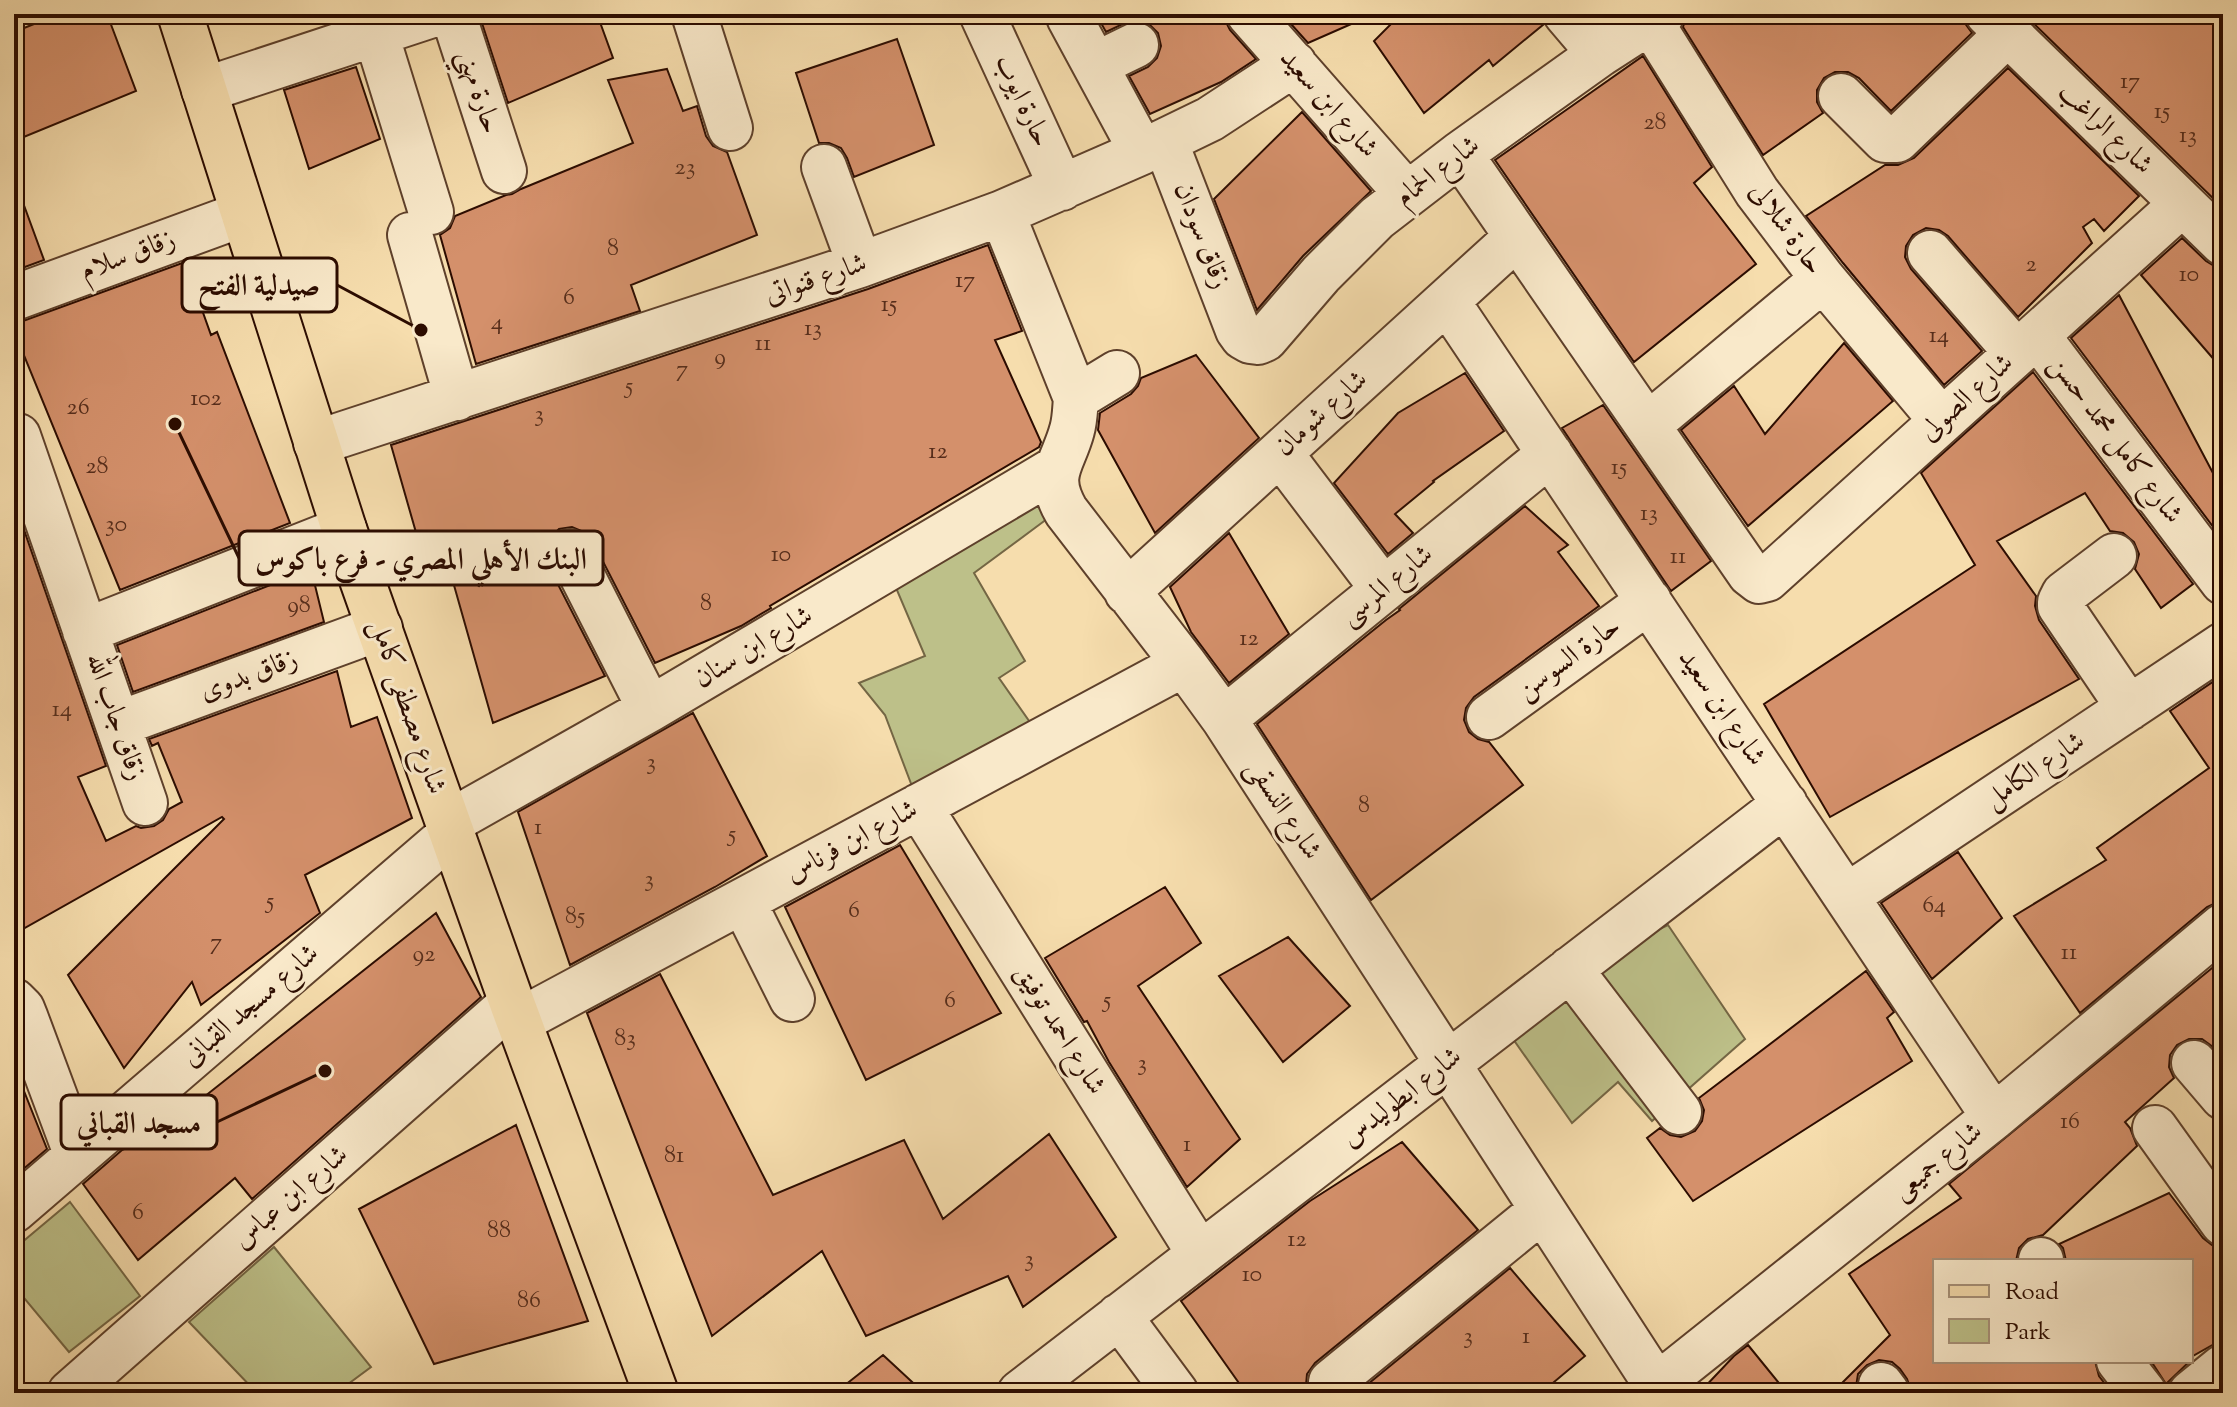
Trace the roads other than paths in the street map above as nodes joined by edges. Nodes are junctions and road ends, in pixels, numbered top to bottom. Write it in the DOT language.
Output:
graph roads {
  1 [pos="180,14"];
  2 [pos="435,14"];
  3 [pos="453,14"];
  4 [pos="694,14"];
  5 [pos="982,14"];
  6 [pos="1249,14"];
  7 [pos="1566,14"];
  8 [pos="1069,17"];
  9 [pos="1656,18"];
  10 [pos="1998,24"];
  11 [pos="376,34"];
  12 [pos="1136,45"];
  13 [pos="1600,54"];
  14 [pos="1294,64"];
  15 [pos="1095,65"];
  16 [pos="204,90"];
  17 [pos="1841,96"];
  18 [pos="730,128"];
  19 [pos="1153,146"];
  20 [pos="1460,154"];
  21 [pos="824,167"];
  22 [pos="504,171"];
  23 [pos="1062,188"];
  24 [pos="1407,194"];
  25 [pos="2182,204"];
  26 [pos="1002,213"];
  27 [pos="243,214"];
  28 [pos="1517,237"];
  29 [pos="2223,243"];
  30 [pos="1930,253"];
  31 [pos="860,265"];
  32 [pos="1823,279"];
  33 [pos="14,298"];
  34 [pos="1447,301"];
  35 [pos="1238,330"];
  36 [pos="2027,344"];
  37 [pos="1117,373"];
  38 [pos="457,398"];
  39 [pos="1076,398"];
  40 [pos="1942,421"];
  41 [pos="1648,425"];
  42 [pos="18,436"];
  43 [pos="316,443"];
  44 [pos="1280,453"];
  45 [pos="1550,454"];
  46 [pos="1057,468"];
  47 [pos="344,529"];
  48 [pos="570,552"];
  49 [pos="2114,556"];
  50 [pos="2223,582"];
  51 [pos="1383,589"];
  52 [pos="1127,592"];
  53 [pos="1649,601"];
  54 [pos="380,628"];
  55 [pos="85,631"];
  56 [pos="2223,645"];
  57 [pos="1184,664"];
  58 [pos="2129,708"];
  59 [pos="650,709"];
  60 [pos="1489,717"];
  61 [pos="1224,719"];
  62 [pos="118,724"];
  63 [pos="145,803"];
  64 [pos="1785,804"];
  65 [pos="919,806"];
  66 [pos="450,828"];
  67 [pos="1847,896"];
  68 [pos="743,901"];
  69 [pos="2223,926"];
  70 [pos="1570,969"];
  71 [pos="792,999"];
  72 [pos="14,1001"];
  73 [pos="516,1012"];
  74 [pos="1446,1063"];
  75 [pos="2194,1063"];
  76 [pos="2223,1097"];
  77 [pos="1679,1112"];
  78 [pos="1994,1117"];
  79 [pos="2155,1128"];
  80 [pos="77,1156"];
  81 [pos="14,1210"];
  82 [pos="1542,1210"];
  83 [pos="2221,1214"];
  84 [pos="1199,1253"];
  85 [pos="1119,1316"];
  86 [pos="2121,1363"];
  87 [pos="2223,1367"];
  88 [pos="1331,1382"];
  89 [pos="1653,1390"];
  90 [pos="70,1393"];
  91 [pos="656,1393"];
  92 [pos="1020,1393"];
  93 [pos="1176,1393"];
  94 [pos="2144,1393"];
  95 [pos="2191,1393"];
  1 -- 16 [label="main road, شارع مصطفى كامل"];
  2 -- 11 [label="street"];
  3 -- 22 [label="street, حارة مهني"];
  4 -- 18 [label="street"];
  5 -- 23 [label="street, حارة ايوب"];
  6 -- 14 [label="street, شارع ابن سعيد"];
  7 -- 13 [label="street"];
  8 -- 15 [label="street, زقاق سودان"];
  9 -- 13 [label="street, شارع الحمام"];
  9 -- 32 [label="street, حارة شلالى"];
  10 -- 17 [label="street"];
  10 -- 25 [label="street, شارع الراغب"];
  11 -- 16 [label="street"];
  11 -- 38 [label="street"];
  12 -- 15 [label="street"];
  13 -- 20 [label="street, شارع الحمام"];
  14 -- 19 [label="street, شارع قنواتى"];
  14 -- 24 [label="street, شارع ابن سعيد"];
  15 -- 19 [label="street, زقاق سودان"];
  16 -- 27 [label="main road, شارع مصطفى كامل"];
  19 -- 23 [label="street, شارع قنواتى"];
  19 -- 35 [label="street, زقاق سودان"];
  20 -- 24 [label="street, شارع الحمام"];
  20 -- 28 [label="street"];
  21 -- 31 [label="street"];
  23 -- 26 [label="street, شارع قنواتى"];
  24 -- 35 [label="street, شارع الحمام"];
  25 -- 29 [label="street, شارع الراغب"];
  25 -- 36 [label="street, شارع الصولى"];
  26 -- 31 [label="street, شارع قنواتى"];
  26 -- 39 [label="street"];
  27 -- 33 [label="street, زقاق سلام"];
  27 -- 43 [label="main road, شارع مصطفى كامل"];
  28 -- 34 [label="street, شارع شومان"];
  28 -- 41 [label="street"];
  30 -- 36 [label="street, شارع كامل محمد حسن"];
  31 -- 38 [label="street, شارع قنواتى"];
  32 -- 40 [label="street, حارة شلالى"];
  32 -- 41 [label="street"];
  34 -- 44 [label="street, شارع شومان"];
  34 -- 45 [label="street, شارع ابن سعيد"];
  36 -- 40 [label="street, شارع الصولى"];
  36 -- 50 [label="street, شارع كامل محمد حسن"];
  37 -- 39 [label="street"];
  38 -- 43 [label="street, شارع قنواتى"];
  39 -- 46 [label="street"];
  40 -- 41 [label="street, شارع الصولى"];
  42 -- 55 [label="street, زقاق جاب الله"];
  43 -- 47 [label="main road, شارع مصطفى كامل"];
  44 -- 51 [label="street"];
  44 -- 52 [label="street, شارع شومان"];
  45 -- 51 [label="street, شارع المرسى"];
  45 -- 53 [label="street, شارع ابن سعيد"];
  46 -- 52 [label="street, شارع النسقى"];
  46 -- 59 [label="street, شارع ابن سنان"];
  47 -- 54 [label="main road, شارع مصطفى كامل"];
  47 -- 55 [label="street, زقاق جاب الله"];
  48 -- 59 [label="street"];
  49 -- 58 [label="street"];
  51 -- 61 [label="street, شارع المرسى"];
  52 -- 57 [label="street, شارع النسقى"];
  53 -- 60 [label="street, حارة السوسن"];
  53 -- 64 [label="street, شارع ابن سعيد"];
  54 -- 62 [label="street, زقاق بدوى"];
  54 -- 66 [label="main road, شارع مصطفى كامل"];
  55 -- 62 [label="street, زقاق جاب الله"];
  56 -- 58 [label="street, شارع الكامل"];
  57 -- 61 [label="street, شارع النسقى"];
  57 -- 65 [label="street, شارع ابن فرناس"];
  58 -- 67 [label="street, شارع الكامل"];
  59 -- 66 [label="street, شارع ابن سنان"];
  61 -- 74 [label="street, شارع النسقى"];
  62 -- 63 [label="street, زقاق جاب الله"];
  64 -- 67 [label="street, شارع ابن سعيد"];
  64 -- 70 [label="street, شارع ابطوليدس"];
  65 -- 68 [label="street, شارع ابن فرناس"];
  65 -- 84 [label="street, شارع احمد توفيق"];
  66 -- 73 [label="main road, شارع مصطفى كامل"];
  66 -- 80 [label="street, شارع مسجد القبانى"];
  67 -- 78 [label="street, شارع ابن سعيد"];
  68 -- 71 [label="street"];
  68 -- 73 [label="street, شارع ابن فرناس"];
  69 -- 78 [label="street, شارع جميعى"];
  70 -- 74 [label="street, شارع ابطوليدس"];
  70 -- 77 [label="street"];
  72 -- 80 [label="street"];
  73 -- 90 [label="street, شارع ابن عباس"];
  73 -- 91 [label="main road, شارع مصطفى كامل"];
  74 -- 82 [label="street, شارع النسقى"];
  74 -- 84 [label="street, شارع ابطوليدس"];
  75 -- 76 [label="street"];
  78 -- 89 [label="street, شارع جميعى"];
  79 -- 83 [label="street"];
  80 -- 81 [label="street, شارع مسجد القبانى"];
  82 -- 88 [label="street"];
  82 -- 89 [label="street, شارع النسقى"];
  84 -- 85 [label="street, شارع ابطوليدس"];
  85 -- 92 [label="street, شارع ابطوليدس"];
  85 -- 93 [label="street"];
  86 -- 94 [label="street"];
  87 -- 95 [label="street"];
}
